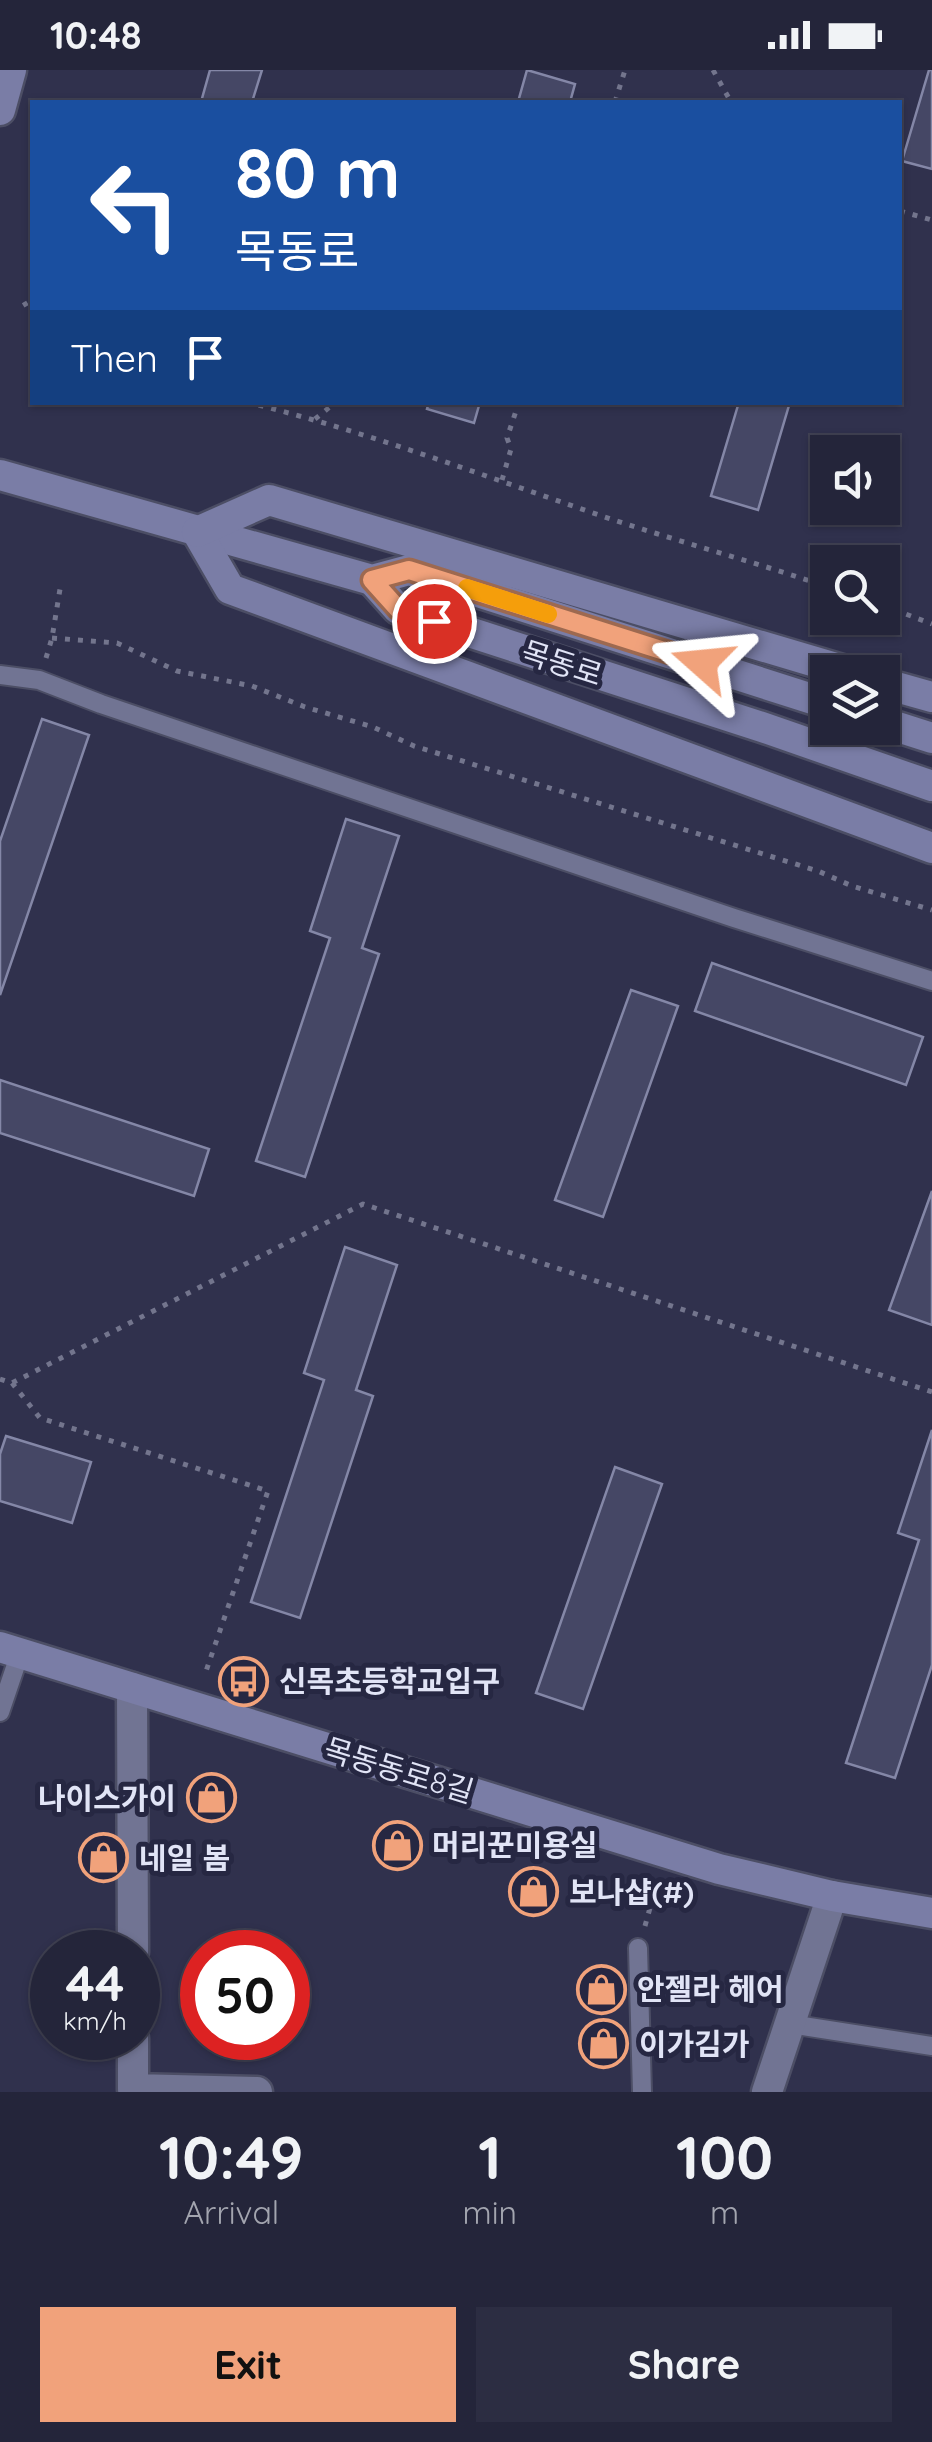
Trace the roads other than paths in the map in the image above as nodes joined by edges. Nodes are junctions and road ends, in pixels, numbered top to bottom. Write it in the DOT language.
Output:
graph roads {
  1 [pos="11,70"];
  2 [pos="0,110"];
  3 [pos="0,475"];
  4 [pos="197,532"];
  5 [pos="372,580"];
  6 [pos="810,660"];
  7 [pos="0,675"];
  8 [pos="900,687"];
  9 [pos="932,697"];
  10 [pos="810,698"];
  11 [pos="900,728"];
  12 [pos="932,738"];
  13 [pos="932,786"];
  14 [pos="932,848"];
  15 [pos="932,981"];
  16 [pos="10,1650"];
  17 [pos="132,1688"];
  18 [pos="0,1712"];
  19 [pos="832,1896"];
  20 [pos="932,1913"];
  21 [pos="132,1930"];
  22 [pos="638,1948"];
  23 [pos="790,2024"];
  24 [pos="932,2046"];
  25 [pos="133,2060"];
  26 [pos="257,2092"];
  27 [pos="642,2092"];
  28 [pos="767,2092"];
  1 -- 2 [label="main road"];
  3 -- 4 [label="main road, 목동로"];
  4 -- 5 [label="main road, 목동로"];
  4 -- 6 [label="main road"];
  4 -- 14 [label="main road"];
  5 -- 10 [label="main road, 목동로"];
  5 -- 13 [label="main road, 목동로"];
  7 -- 15 [label="lane"];
  8 -- 9 [label="main road"];
  11 -- 12 [label="main road"];
  16 -- 17 [label="main road, 목동동로8길"];
  16 -- 18 [label="lane"];
  17 -- 19 [label="main road, 목동동로8길"];
  17 -- 21 [label="street"];
  19 -- 20 [label="main road, 목동동로8길"];
  19 -- 23 [label="street"];
  22 -- 27 [label="lane"];
  23 -- 24 [label="lane"];
  23 -- 28 [label="street"];
  25 -- 26 [label="street"];
}
